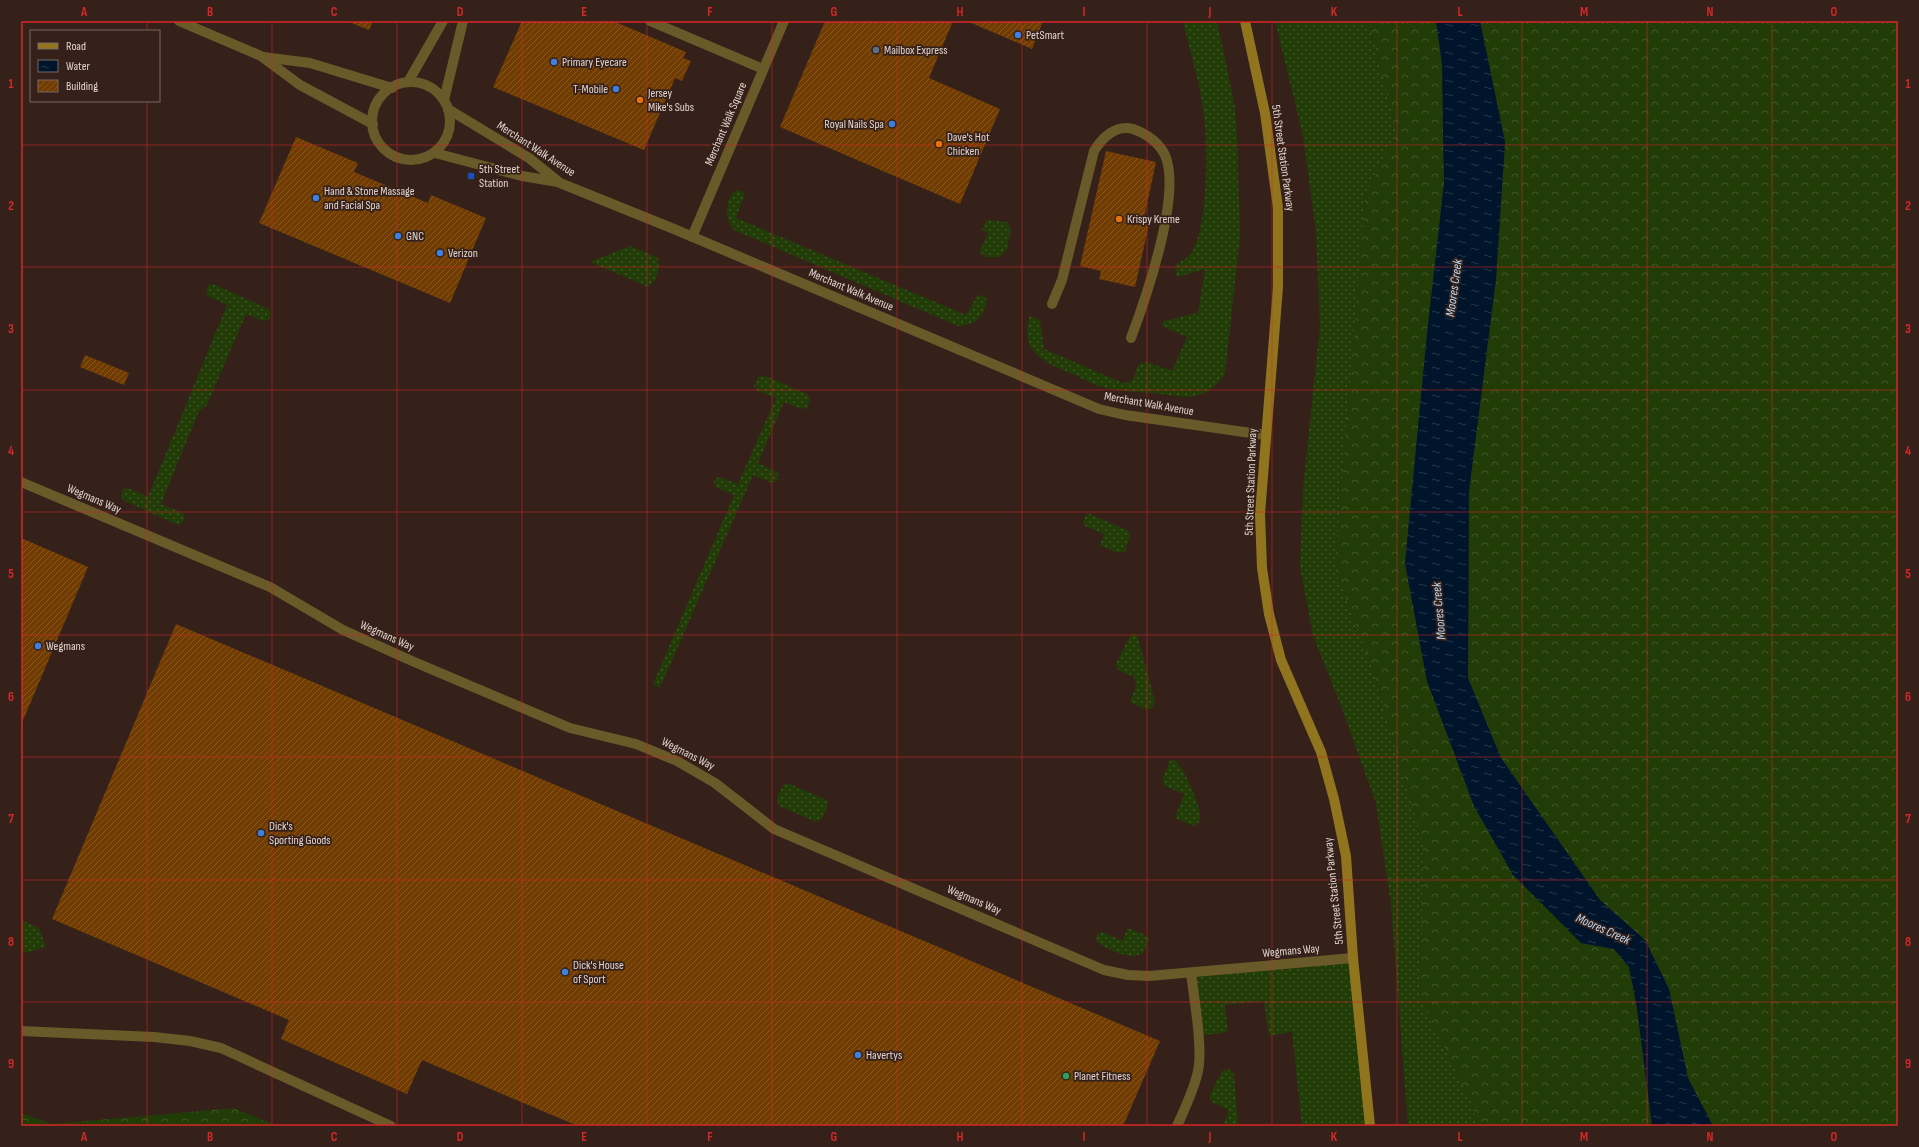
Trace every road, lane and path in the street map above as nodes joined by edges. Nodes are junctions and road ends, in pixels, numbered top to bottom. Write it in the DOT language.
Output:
graph roads {
  1 [pos="179,21"];
  2 [pos="443,21"];
  3 [pos="463,21"];
  4 [pos="650,21"];
  5 [pos="784,21"];
  6 [pos="1245,21"];
  7 [pos="261,56"];
  8 [pos="763,69"];
  9 [pos="408,82"];
  10 [pos="392,88"];
  11 [pos="446,104"];
  12 [pos="373,124"];
  13 [pos="435,153"];
  14 [pos="560,183"];
  15 [pos="692,236"];
  16 [pos="1052,304"];
  17 [pos="1131,338"];
  18 [pos="1265,435"];
  19 [pos="21,482"];
  20 [pos="1353,958"];
  21 [pos="1191,972"];
  22 [pos="21,1031"];
  23 [pos="391,1126"];
  24 [pos="1177,1126"];
  25 [pos="1370,1126"];
  1 -- 7 [label="street"];
  2 -- 9 [label="street"];
  3 -- 11 [label="street"];
  4 -- 8 [label="street"];
  5 -- 8 [label="street, Merchant Walk Square"];
  6 -- 18 [label="street, 5th Street Station Parkway"];
  7 -- 10 [label="street"];
  7 -- 12 [label="street"];
  8 -- 15 [label="street, Merchant Walk Square"];
  9 -- 10 [label="street"];
  9 -- 11 [label="street"];
  10 -- 12 [label="street"];
  11 -- 13 [label="street"];
  11 -- 14 [label="street, Merchant Walk Avenue"];
  12 -- 13 [label="street"];
  13 -- 14 [label="street"];
  14 -- 15 [label="street, Merchant Walk Avenue"];
  15 -- 18 [label="street, Merchant Walk Avenue"];
  16 -- 17 [label="street"];
  18 -- 20 [label="street, 5th Street Station Parkway"];
  19 -- 21 [label="street, Wegmans Way"];
  20 -- 21 [label="street, Wegmans Way"];
  20 -- 25 [label="street, 5th Street Station Parkway"];
  21 -- 24 [label="street"];
  22 -- 23 [label="street"];
}
